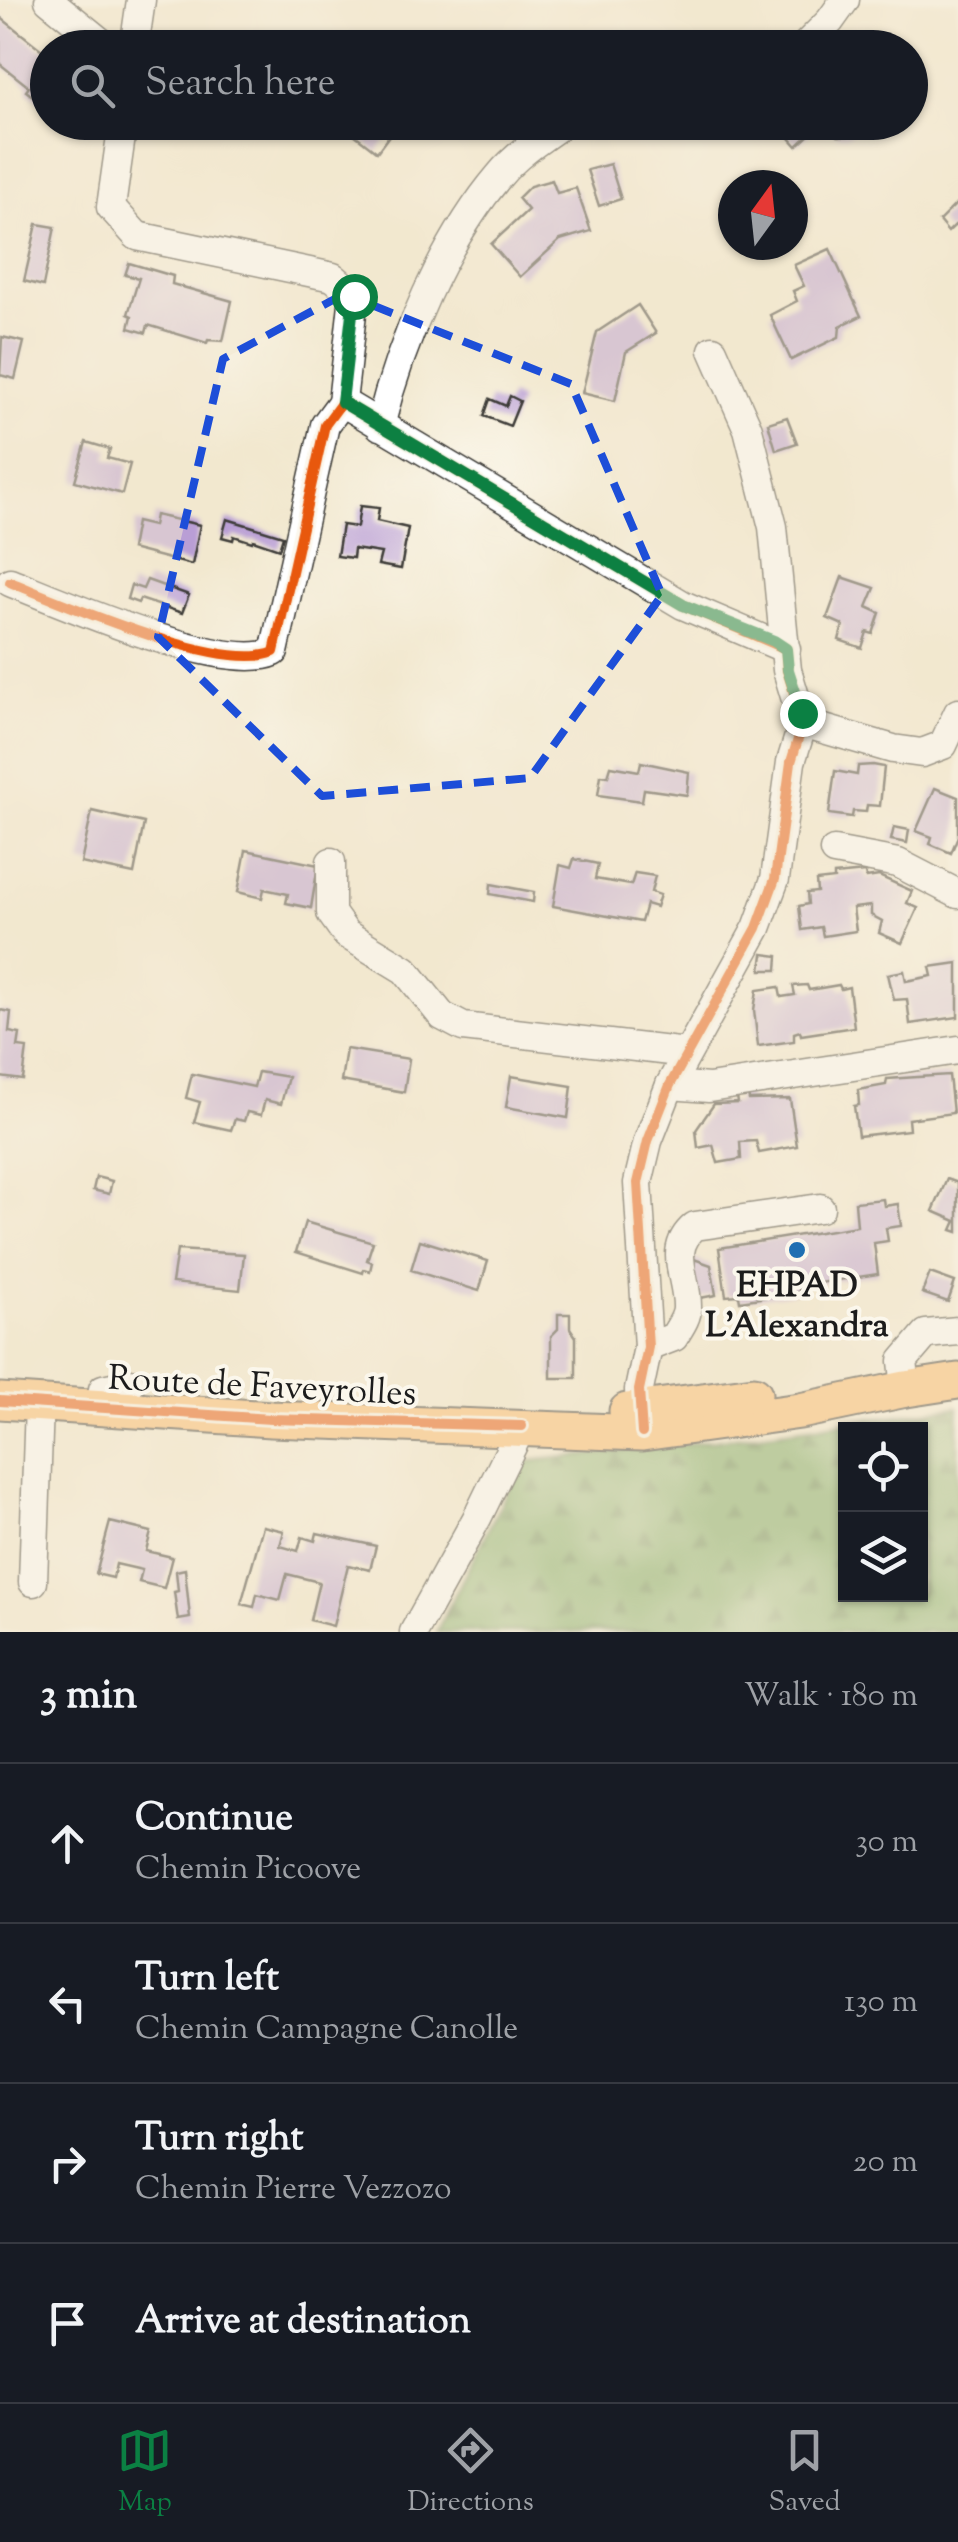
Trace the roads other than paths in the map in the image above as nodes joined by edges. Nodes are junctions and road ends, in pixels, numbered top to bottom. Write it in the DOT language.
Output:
graph roads {
  1 [pos="49,0"];
  2 [pos="141,0"];
  3 [pos="845,0"];
  4 [pos="86,30"];
  5 [pos="137,30"];
  6 [pos="821,30"];
  7 [pos="120,140"];
  8 [pos="538,140"];
  9 [pos="714,350"];
  10 [pos="342,402"];
  11 [pos="380,426"];
  12 [pos="10,582"];
  13 [pos="786,649"];
  14 [pos="958,713"];
  15 [pos="803,723"];
  16 [pos="950,749"];
  17 [pos="834,851"];
  18 [pos="331,862"];
  19 [pos="958,894"];
  20 [pos="958,1050"];
  21 [pos="688,1053"];
  22 [pos="670,1085"];
  23 [pos="820,1208"];
  24 [pos="958,1331"];
  25 [pos="648,1347"];
  26 [pos="958,1381"];
  27 [pos="131,1383"];
  28 [pos="906,1389"];
  29 [pos="0,1401"];
  30 [pos="39,1404"];
  31 [pos="102,1408"];
  32 [pos="641,1421"];
  33 [pos="522,1426"];
  34 [pos="33,1582"];
  35 [pos="414,1632"];
  1 -- 4 [label="street"];
  2 -- 5 [label="street"];
  3 -- 6 [label="street"];
  7 -- 10 [label="street"];
  8 -- 11 [label="street"];
  9 -- 13 [label="street"];
  10 -- 11 [label="street"];
  10 -- 12 [label="street"];
  11 -- 13 [label="street"];
  13 -- 15 [label="street"];
  14 -- 16 [label="street"];
  15 -- 16 [label="street"];
  15 -- 21 [label="street"];
  17 -- 19 [label="street"];
  18 -- 21 [label="street"];
  20 -- 22 [label="street"];
  21 -- 22 [label="street"];
  22 -- 25 [label="street"];
  23 -- 25 [label="street"];
  24 -- 28 [label="street"];
  25 -- 32 [label="street"];
  26 -- 28 [label="main road, Route de Faveyrolles"];
  27 -- 31 [label="street"];
  28 -- 32 [label="main road, Route de Faveyrolles"];
  29 -- 30 [label="main road, Route de Faveyrolles"];
  30 -- 31 [label="main road, Route de Faveyrolles"];
  30 -- 34 [label="street"];
  31 -- 33 [label="main road, Route de Faveyrolles"];
  32 -- 33 [label="main road, Route de Faveyrolles"];
  33 -- 35 [label="street"];
}
